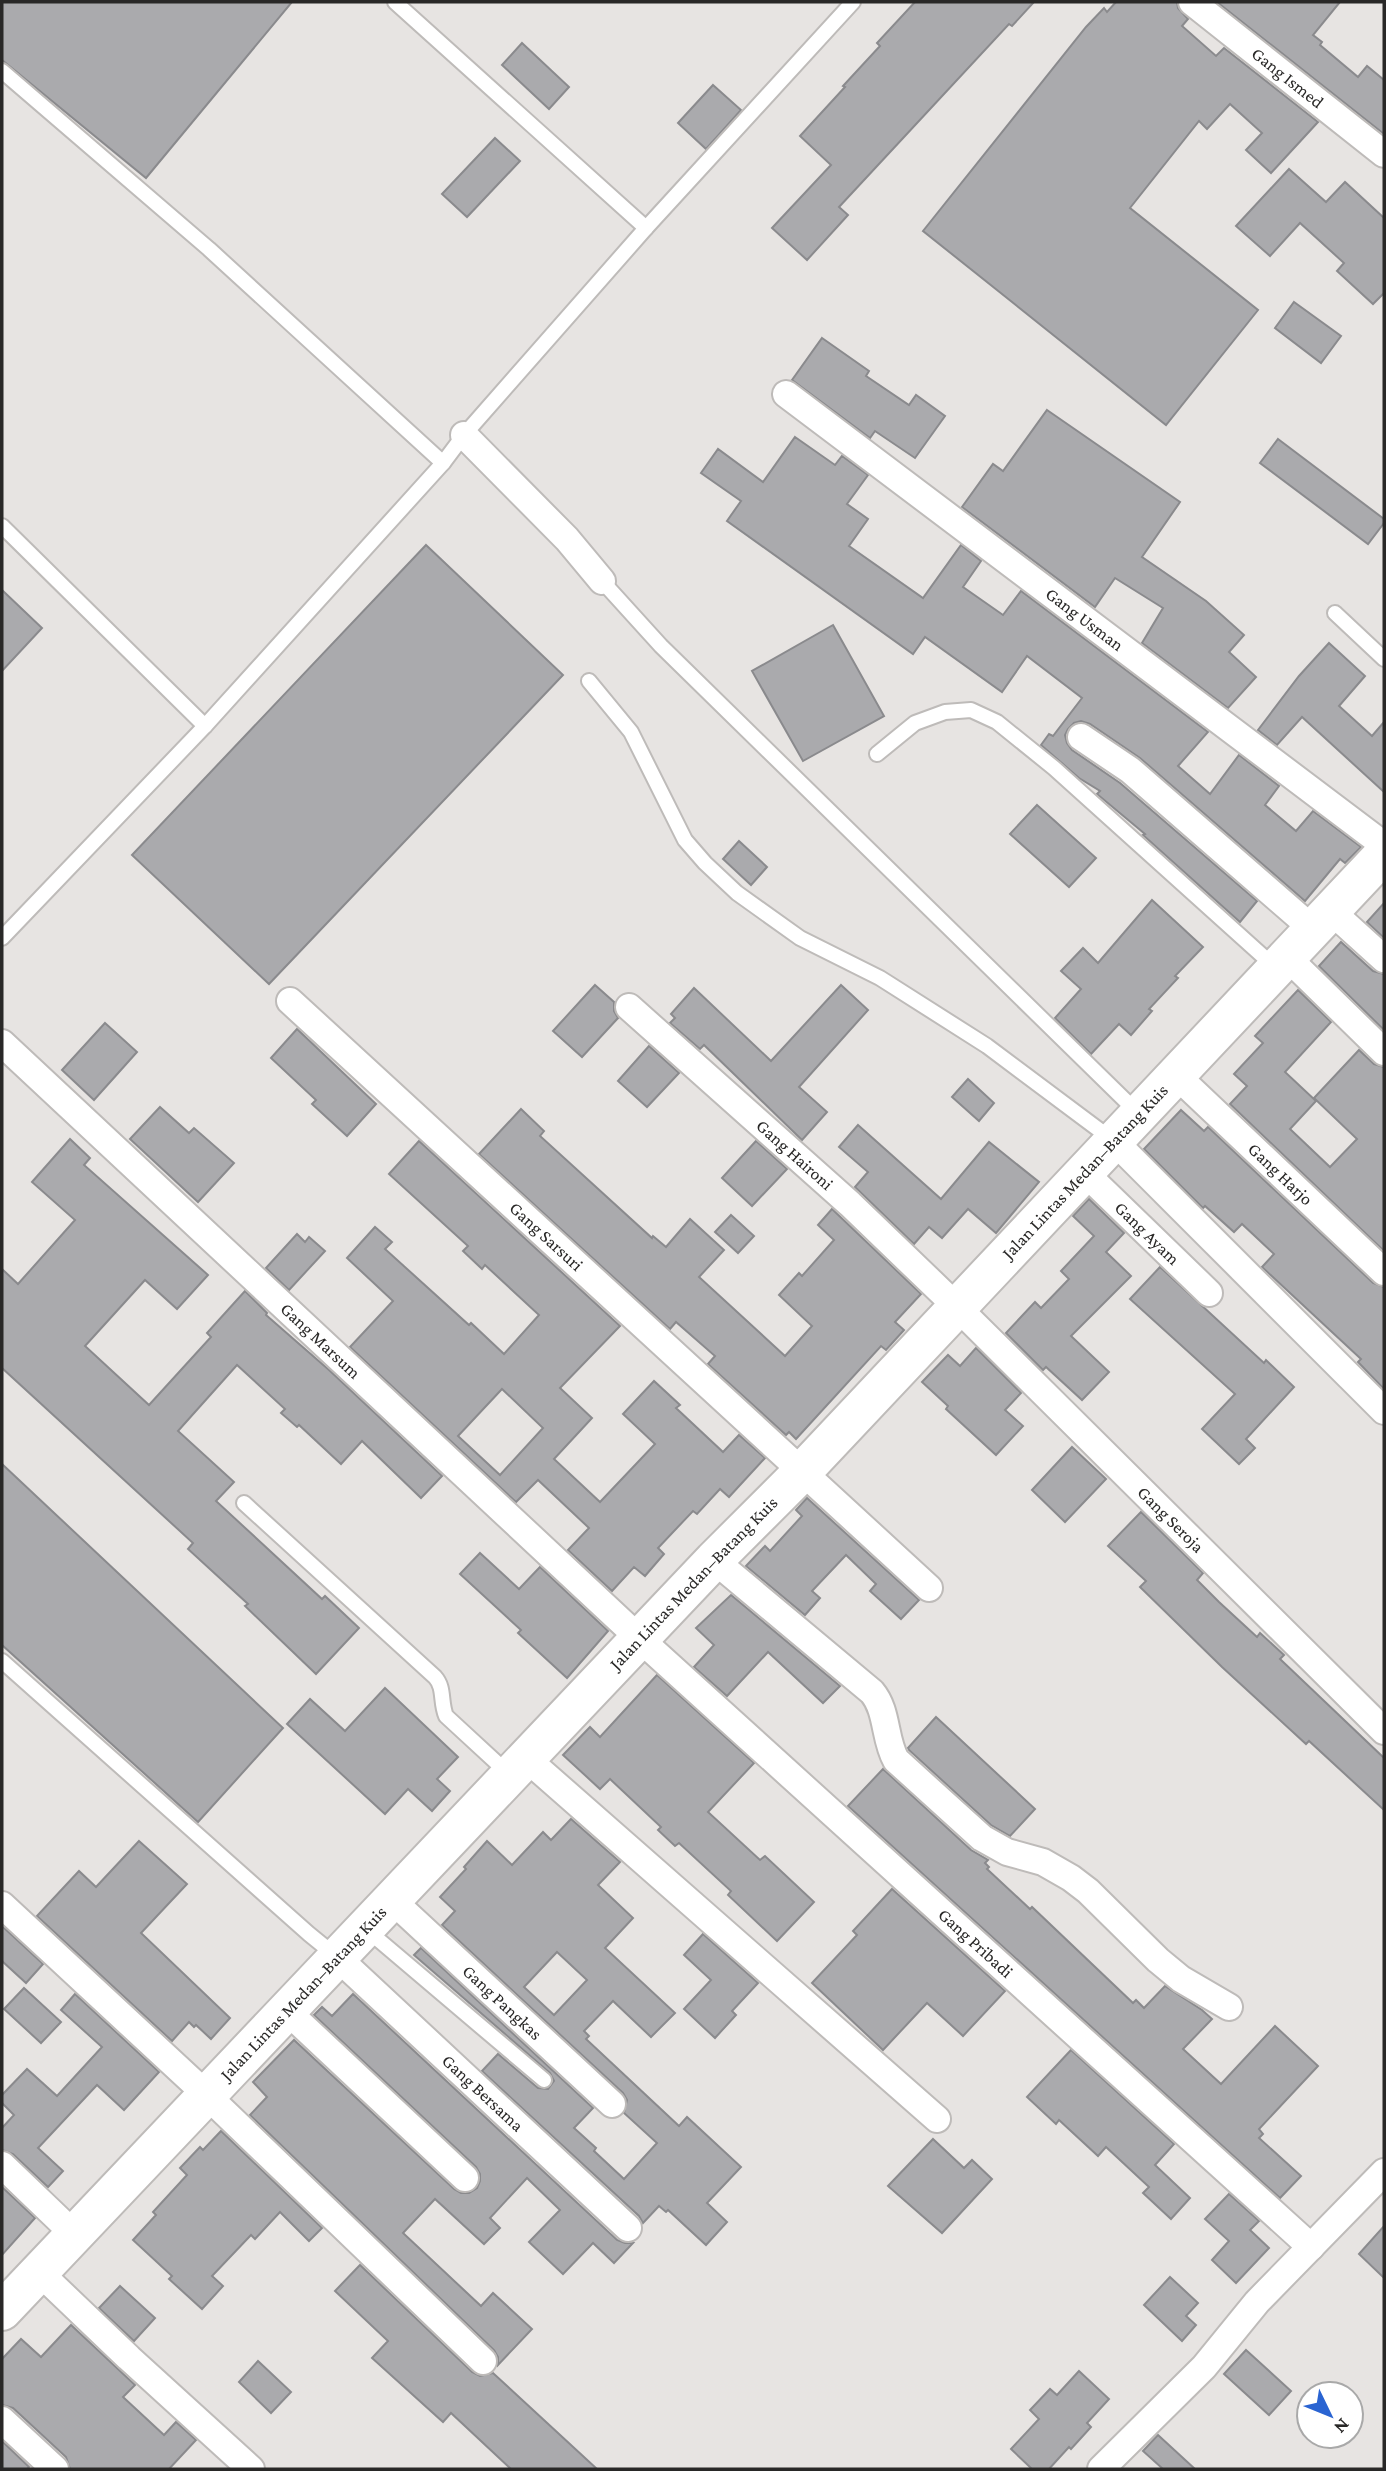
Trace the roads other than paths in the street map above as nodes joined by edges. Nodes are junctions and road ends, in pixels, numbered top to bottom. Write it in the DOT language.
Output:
graph roads {
  1 [pos="395,2"];
  2 [pos="853,2"];
  3 [pos="1192,2"];
  4 [pos="2,71"];
  5 [pos="1384,154"];
  6 [pos="646,228"];
  7 [pos="786,394"];
  8 [pos="464,435"];
  9 [pos="443,463"];
  10 [pos="2,526"];
  11 [pos="601,581"];
  12 [pos="1335,613"];
  13 [pos="1384,659"];
  14 [pos="589,681"];
  15 [pos="205,726"];
  16 [pos="1081,737"];
  17 [pos="877,754"];
  18 [pos="1384,845"];
  19 [pos="1384,855"];
  20 [pos="1322,920"];
  21 [pos="2,939"];
  22 [pos="1384,959"];
  23 [pos="1282,963"];
  24 [pos="290,1002"];
  25 [pos="629,1007"];
  26 [pos="2,1043"];
  27 [pos="1384,1052"];
  28 [pos="1176,1075"];
  29 [pos="1126,1127"];
  30 [pos="1084,1172"];
  31 [pos="1384,1272"];
  32 [pos="1209,1293"];
  33 [pos="957,1307"];
  34 [pos="1384,1410"];
  35 [pos="803,1471"];
  36 [pos="244,1503"];
  37 [pos="714,1560"];
  38 [pos="929,1588"];
  39 [pos="640,1639"];
  40 [pos="2,1661"];
  41 [pos="1384,1731"];
  42 [pos="519,1767"];
  43 [pos="393,1901"];
  44 [pos="2,1905"];
  45 [pos="366,1929"];
  46 [pos="338,1958"];
  47 [pos="1229,2007"];
  48 [pos="288,2012"];
  49 [pos="544,2080"];
  50 [pos="205,2095"];
  51 [pos="612,2104"];
  52 [pos="937,2119"];
  53 [pos="2,2165"];
  54 [pos="1384,2172"];
  55 [pos="465,2178"];
  56 [pos="628,2228"];
  57 [pos="74,2234"];
  58 [pos="1311,2248"];
  59 [pos="39,2272"];
  60 [pos="4,2304"];
  61 [pos="483,2361"];
  62 [pos="2,2420"];
  63 [pos="55,2469"];
  64 [pos="251,2469"];
  65 [pos="1101,2469"];
  1 -- 6 [label="lane"];
  2 -- 6 [label="lane"];
  3 -- 5 [label="street, Gang Ismed"];
  4 -- 9 [label="lane"];
  6 -- 8 [label="lane"];
  7 -- 18 [label="street, Gang Usman"];
  8 -- 9 [label="lane"];
  8 -- 11 [label="street"];
  9 -- 15 [label="lane"];
  10 -- 15 [label="lane"];
  11 -- 29 [label="lane"];
  12 -- 13 [label="lane"];
  14 -- 29 [label="lane"];
  15 -- 21 [label="lane"];
  16 -- 20 [label="street"];
  17 -- 23 [label="lane"];
  19 -- 20 [label="highway, Jalan Lintas Medan–Batang Kuis"];
  20 -- 22 [label="street"];
  20 -- 23 [label="highway, Jalan Lintas Medan–Batang Kuis"];
  23 -- 27 [label="street"];
  23 -- 28 [label="highway, Jalan Lintas Medan–Batang Kuis"];
  24 -- 35 [label="street, Gang Sarsuri"];
  25 -- 33 [label="street, Gang Haironi"];
  26 -- 39 [label="street, Gang Marsum"];
  28 -- 29 [label="highway, Jalan Lintas Medan–Batang Kuis"];
  28 -- 31 [label="street, Gang Harjo"];
  29 -- 30 [label="highway, Jalan Lintas Medan–Batang Kuis"];
  29 -- 34 [label="street"];
  30 -- 32 [label="street, Gang Ayam"];
  30 -- 33 [label="highway, Jalan Lintas Medan–Batang Kuis"];
  33 -- 35 [label="highway, Jalan Lintas Medan–Batang Kuis"];
  33 -- 41 [label="street, Gang Seroja"];
  35 -- 37 [label="highway, Jalan Lintas Medan–Batang Kuis"];
  35 -- 38 [label="street, Gang Sarsuri"];
  36 -- 42 [label="lane"];
  37 -- 39 [label="highway, Jalan Lintas Medan–Batang Kuis"];
  37 -- 47 [label="street"];
  39 -- 42 [label="highway, Jalan Lintas Medan–Batang Kuis"];
  39 -- 58 [label="street, Gang Pribadi"];
  40 -- 46 [label="lane"];
  42 -- 43 [label="highway, Jalan Lintas Medan–Batang Kuis"];
  42 -- 52 [label="street"];
  43 -- 45 [label="highway, Jalan Lintas Medan–Batang Kuis"];
  43 -- 51 [label="street, Gang Pangkas"];
  44 -- 50 [label="street"];
  45 -- 46 [label="highway, Jalan Lintas Medan–Batang Kuis"];
  45 -- 49 [label="lane"];
  46 -- 48 [label="highway, Jalan Lintas Medan–Batang Kuis"];
  46 -- 56 [label="street, Gang Bersama"];
  48 -- 50 [label="highway, Jalan Lintas Medan–Batang Kuis"];
  48 -- 55 [label="street"];
  50 -- 57 [label="highway, Jalan Lintas Medan–Batang Kuis"];
  50 -- 61 [label="street"];
  53 -- 57 [label="street"];
  54 -- 58 [label="street"];
  57 -- 59 [label="highway, Jalan Lintas Medan–Batang Kuis"];
  58 -- 65 [label="street"];
  59 -- 60 [label="highway, Jalan Lintas Medan–Batang Kuis"];
  59 -- 64 [label="street"];
  62 -- 63 [label="street"];
}
